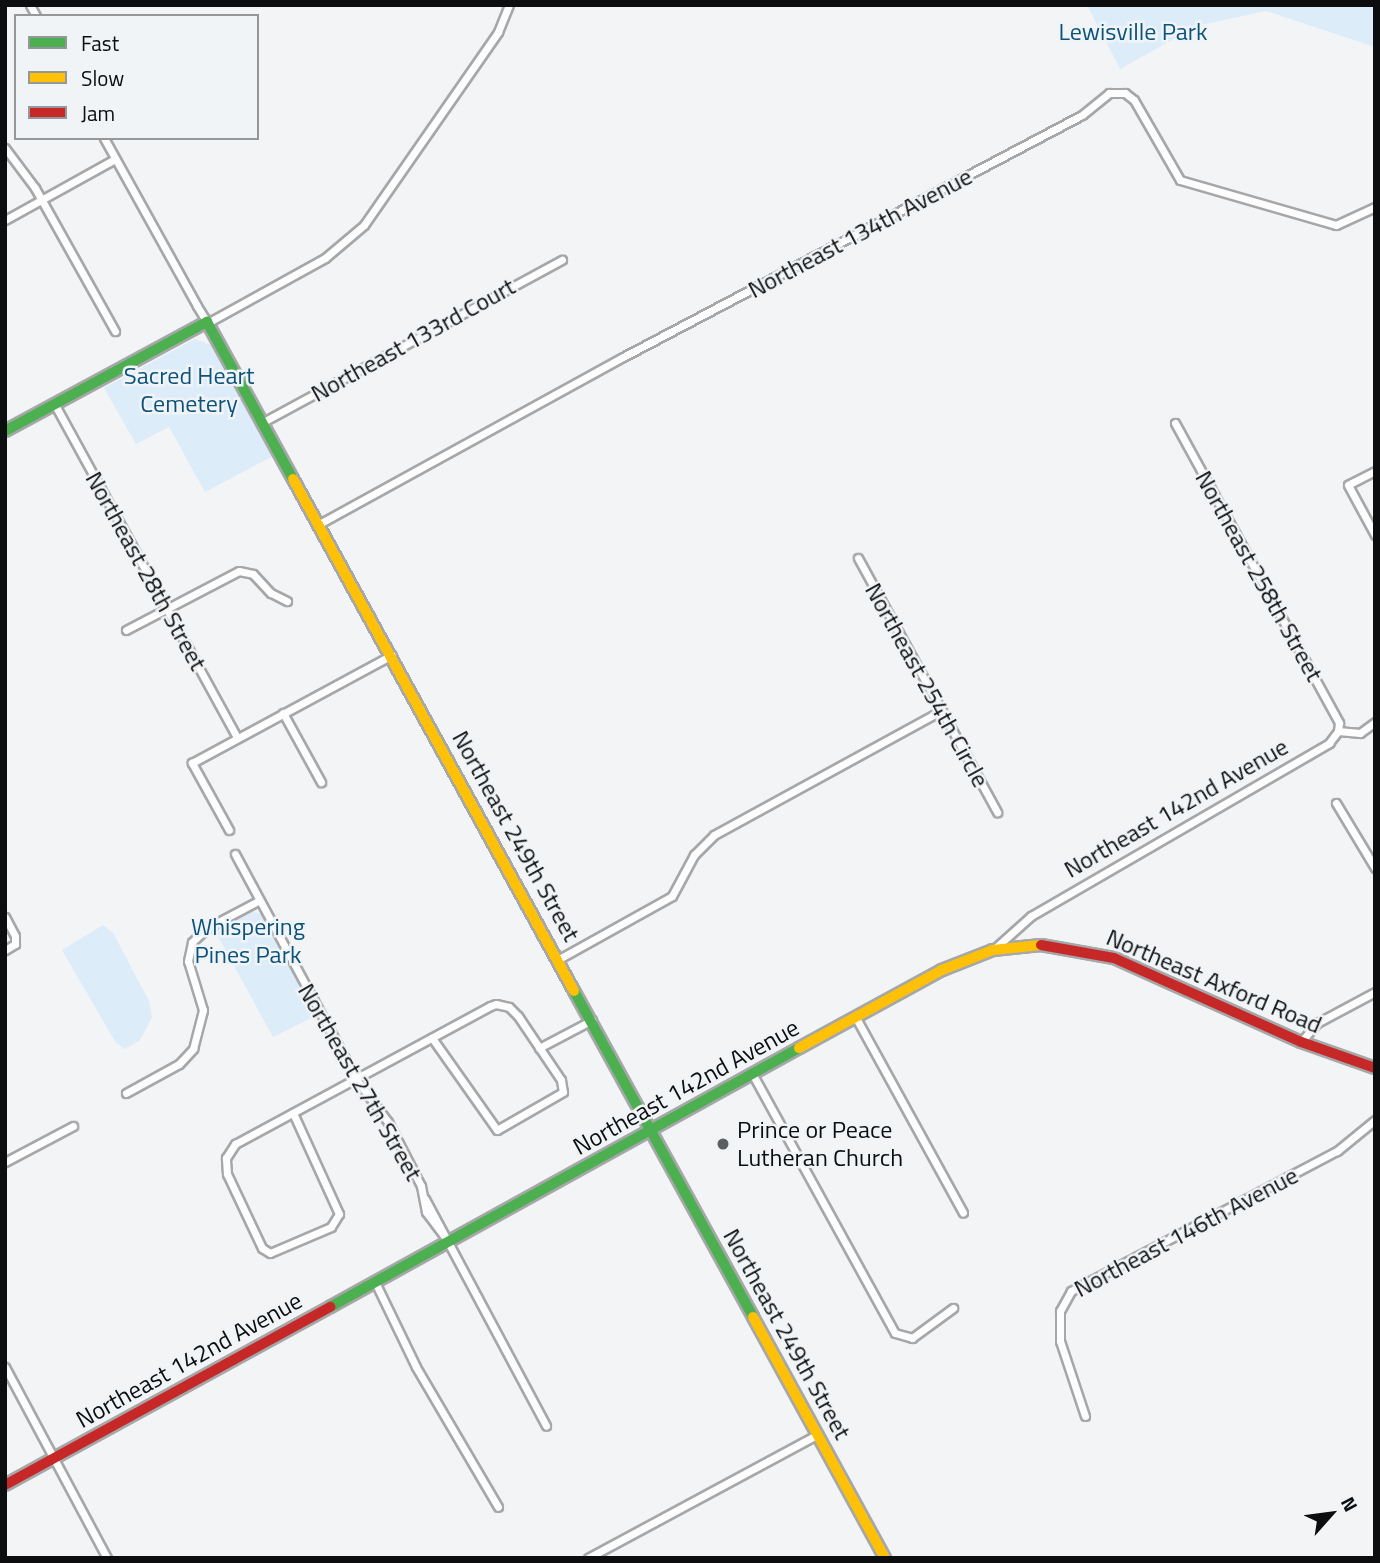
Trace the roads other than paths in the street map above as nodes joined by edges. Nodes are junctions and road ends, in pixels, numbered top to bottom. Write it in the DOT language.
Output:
graph roads {
  1 [pos="509,5"];
  2 [pos="105,140"];
  3 [pos="5,148"];
  4 [pos="116,159"];
  5 [pos="41,200"];
  6 [pos="1375,207"];
  7 [pos="5,219"];
  8 [pos="562,260"];
  9 [pos="207,323"];
  10 [pos="115,331"];
  11 [pos="55,405"];
  12 [pos="265,421"];
  13 [pos="1175,423"];
  14 [pos="5,431"];
  15 [pos="1375,471"];
  16 [pos="321,523"];
  17 [pos="1375,535"];
  18 [pos="858,558"];
  19 [pos="287,601"];
  20 [pos="166,608"];
  21 [pos="126,630"];
  22 [pos="392,654"];
  23 [pos="942,710"];
  24 [pos="283,713"];
  25 [pos="1375,722"];
  26 [pos="1338,731"];
  27 [pos="237,738"];
  28 [pos="321,782"];
  29 [pos="1336,803"];
  30 [pos="997,811"];
  31 [pos="229,830"];
  32 [pos="235,855"];
  33 [pos="1375,868"];
  34 [pos="258,901"];
  35 [pos="5,917"];
  36 [pos="5,950"];
  37 [pos="993,950"];
  38 [pos="559,959"];
  39 [pos="1375,992"];
  40 [pos="856,1018"];
  41 [pos="592,1019"];
  42 [pos="432,1038"];
  43 [pos="1301,1042"];
  44 [pos="540,1048"];
  45 [pos="1375,1068"];
  46 [pos="753,1075"];
  47 [pos="356,1079"];
  48 [pos="126,1093"];
  49 [pos="293,1113"];
  50 [pos="1375,1120"];
  51 [pos="73,1126"];
  52 [pos="652,1129"];
  53 [pos="5,1163"];
  54 [pos="963,1213"];
  55 [pos="448,1241"];
  56 [pos="375,1282"];
  57 [pos="953,1308"];
  58 [pos="5,1367"];
  59 [pos="1085,1416"];
  60 [pos="546,1426"];
  61 [pos="818,1434"];
  62 [pos="54,1458"];
  63 [pos="5,1485"];
  64 [pos="498,1507"];
  65 [pos="107,1558"];
  66 [pos="588,1558"];
  67 [pos="885,1558"];
  1 -- 9 [label="street"];
  2 -- 4 [label="street, Northeast 249th Street"];
  3 -- 5 [label="street"];
  4 -- 5 [label="street"];
  4 -- 9 [label="street, Northeast 249th Street"];
  5 -- 7 [label="street"];
  5 -- 10 [label="street"];
  6 -- 16 [label="street, Northeast 134th Avenue"];
  8 -- 12 [label="street, Northeast 133rd Court"];
  9 -- 11 [label="street"];
  9 -- 12 [label="street, Northeast 249th Street"];
  11 -- 14 [label="street"];
  11 -- 20 [label="street, Northeast 28th Street"];
  12 -- 16 [label="street, Northeast 249th Street"];
  13 -- 26 [label="street, Northeast 258th Street"];
  15 -- 17 [label="street"];
  16 -- 22 [label="street, Northeast 249th Street"];
  18 -- 23 [label="street, Northeast 254th Circle"];
  19 -- 20 [label="street"];
  20 -- 21 [label="street"];
  20 -- 27 [label="street, Northeast 28th Street"];
  22 -- 24 [label="street"];
  22 -- 38 [label="street, Northeast 249th Street"];
  23 -- 30 [label="street, Northeast 254th Circle"];
  23 -- 38 [label="street"];
  24 -- 27 [label="street"];
  24 -- 28 [label="street"];
  25 -- 26 [label="street"];
  26 -- 37 [label="street, Northeast 142nd Avenue"];
  27 -- 31 [label="street"];
  29 -- 33 [label="street"];
  32 -- 34 [label="street, Northeast 27th Street"];
  34 -- 47 [label="street, Northeast 27th Street"];
  34 -- 48 [label="street"];
  35 -- 36 [label="street"];
  37 -- 40 [label="street, Northeast 142nd Avenue"];
  37 -- 43 [label="street, Northeast Axford Road"];
  38 -- 41 [label="street, Northeast 249th Street"];
  39 -- 43 [label="street"];
  40 -- 46 [label="street, Northeast 142nd Avenue"];
  40 -- 54 [label="street"];
  41 -- 44 [label="street"];
  41 -- 52 [label="street, Northeast 249th Street"];
  42 -- 44 [label="street"];
  42 -- 44 [label="street"];
  42 -- 47 [label="street"];
  43 -- 45 [label="street, Northeast Axford Road"];
  46 -- 52 [label="street, Northeast 142nd Avenue"];
  46 -- 57 [label="street"];
  47 -- 49 [label="street"];
  47 -- 55 [label="street, Northeast 27th Street"];
  49 -- 49 [label="street"];
  50 -- 59 [label="street, Northeast 146th Avenue"];
  51 -- 53 [label="street"];
  52 -- 55 [label="street, Northeast 142nd Avenue"];
  52 -- 61 [label="street, Northeast 249th Street"];
  55 -- 56 [label="street, Northeast 142nd Avenue"];
  55 -- 60 [label="street, Northeast 27th Street"];
  56 -- 62 [label="street, Northeast 142nd Avenue"];
  56 -- 64 [label="street"];
  58 -- 62 [label="street"];
  61 -- 66 [label="street"];
  61 -- 67 [label="street, Northeast 249th Street"];
  62 -- 63 [label="street, Northeast 142nd Avenue"];
  62 -- 65 [label="street"];
}
